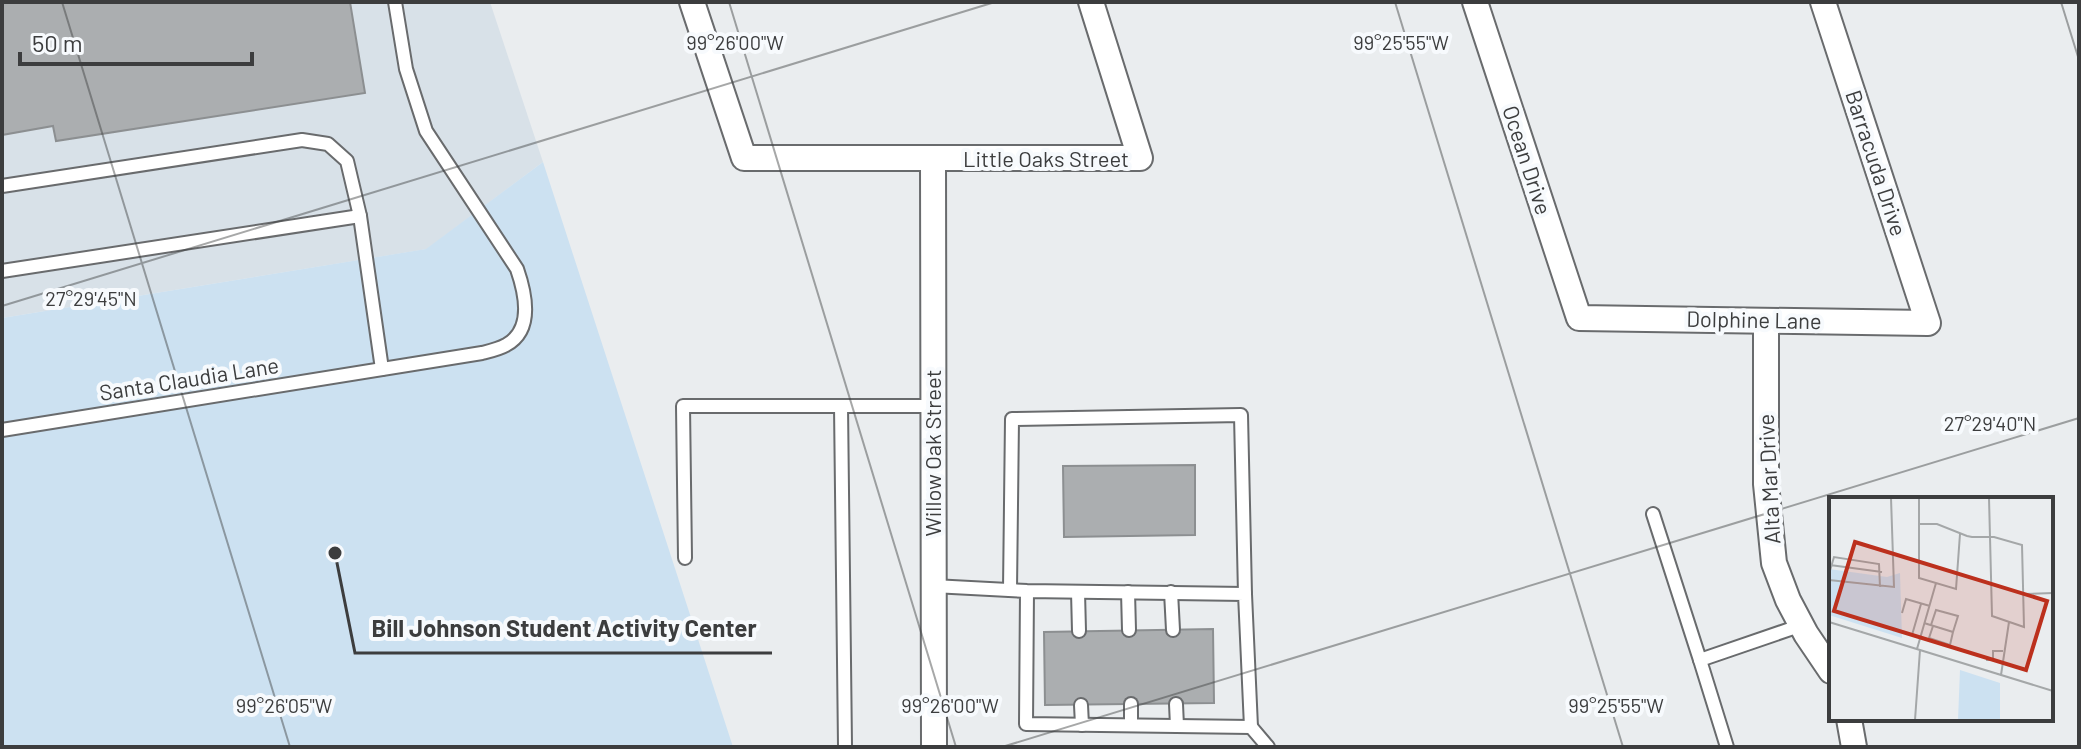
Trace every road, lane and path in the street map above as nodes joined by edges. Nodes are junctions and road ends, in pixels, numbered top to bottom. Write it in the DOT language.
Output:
graph roads {
  1 [pos="395,2"];
  2 [pos="692,2"];
  3 [pos="1091,2"];
  4 [pos="1475,2"];
  5 [pos="1823,2"];
  6 [pos="933,159"];
  7 [pos="2,186"];
  8 [pos="360,216"];
  9 [pos="2,271"];
  10 [pos="1579,318"];
  11 [pos="1766,321"];
  12 [pos="1928,323"];
  13 [pos="382,369"];
  14 [pos="841,406"];
  15 [pos="933,406"];
  16 [pos="2,430"];
  17 [pos="1653,514"];
  18 [pos="685,558"];
  19 [pos="933,586"];
  20 [pos="1010,590"];
  21 [pos="1027,591"];
  22 [pos="1078,592"];
  23 [pos="1128,592"];
  24 [pos="1171,592"];
  25 [pos="1245,594"];
  26 [pos="1802,625"];
  27 [pos="1129,630"];
  28 [pos="1173,630"];
  29 [pos="1079,631"];
  30 [pos="1700,660"];
  31 [pos="1829,668"];
  32 [pos="1131,704"];
  33 [pos="1176,704"];
  34 [pos="1081,705"];
  35 [pos="1849,721"];
  36 [pos="1082,725"];
  37 [pos="1131,725"];
  38 [pos="1177,726"];
  39 [pos="1251,727"];
  40 [pos="845,746"];
  41 [pos="934,747"];
  42 [pos="1268,747"];
  43 [pos="1727,747"];
  44 [pos="1854,747"];
  1 -- 13 [label="lane, Santa Claudia Lane"];
  2 -- 6 [label="street"];
  3 -- 6 [label="street, Little Oaks Street"];
  4 -- 10 [label="street, Ocean Drive"];
  5 -- 12 [label="street, Barracuda Drive"];
  6 -- 15 [label="street, Willow Oak Street"];
  7 -- 8 [label="lane"];
  8 -- 9 [label="lane"];
  8 -- 13 [label="lane"];
  10 -- 11 [label="street, Dolphine Lane"];
  11 -- 12 [label="street, Dolphine Lane"];
  11 -- 26 [label="street, Alta Mar Drive"];
  13 -- 16 [label="lane, Santa Claudia Lane"];
  14 -- 15 [label="lane"];
  14 -- 18 [label="lane"];
  14 -- 40 [label="lane"];
  15 -- 19 [label="street, Willow Oak Street"];
  17 -- 30 [label="lane"];
  19 -- 20 [label="lane"];
  19 -- 41 [label="street, Willow Oak Street"];
  20 -- 21 [label="lane"];
  20 -- 25 [label="lane"];
  21 -- 22 [label="lane"];
  21 -- 36 [label="lane"];
  22 -- 23 [label="lane"];
  22 -- 29 [label="lane"];
  23 -- 24 [label="lane"];
  23 -- 27 [label="lane"];
  24 -- 25 [label="lane"];
  24 -- 28 [label="lane"];
  25 -- 39 [label="lane"];
  26 -- 30 [label="lane"];
  26 -- 31 [label="street, Alta Mar Drive"];
  30 -- 43 [label="lane"];
  32 -- 37 [label="lane"];
  33 -- 38 [label="lane"];
  34 -- 36 [label="lane"];
  35 -- 44 [label="street"];
  36 -- 37 [label="lane"];
  37 -- 38 [label="lane"];
  38 -- 39 [label="lane"];
  39 -- 42 [label="lane"];
}
